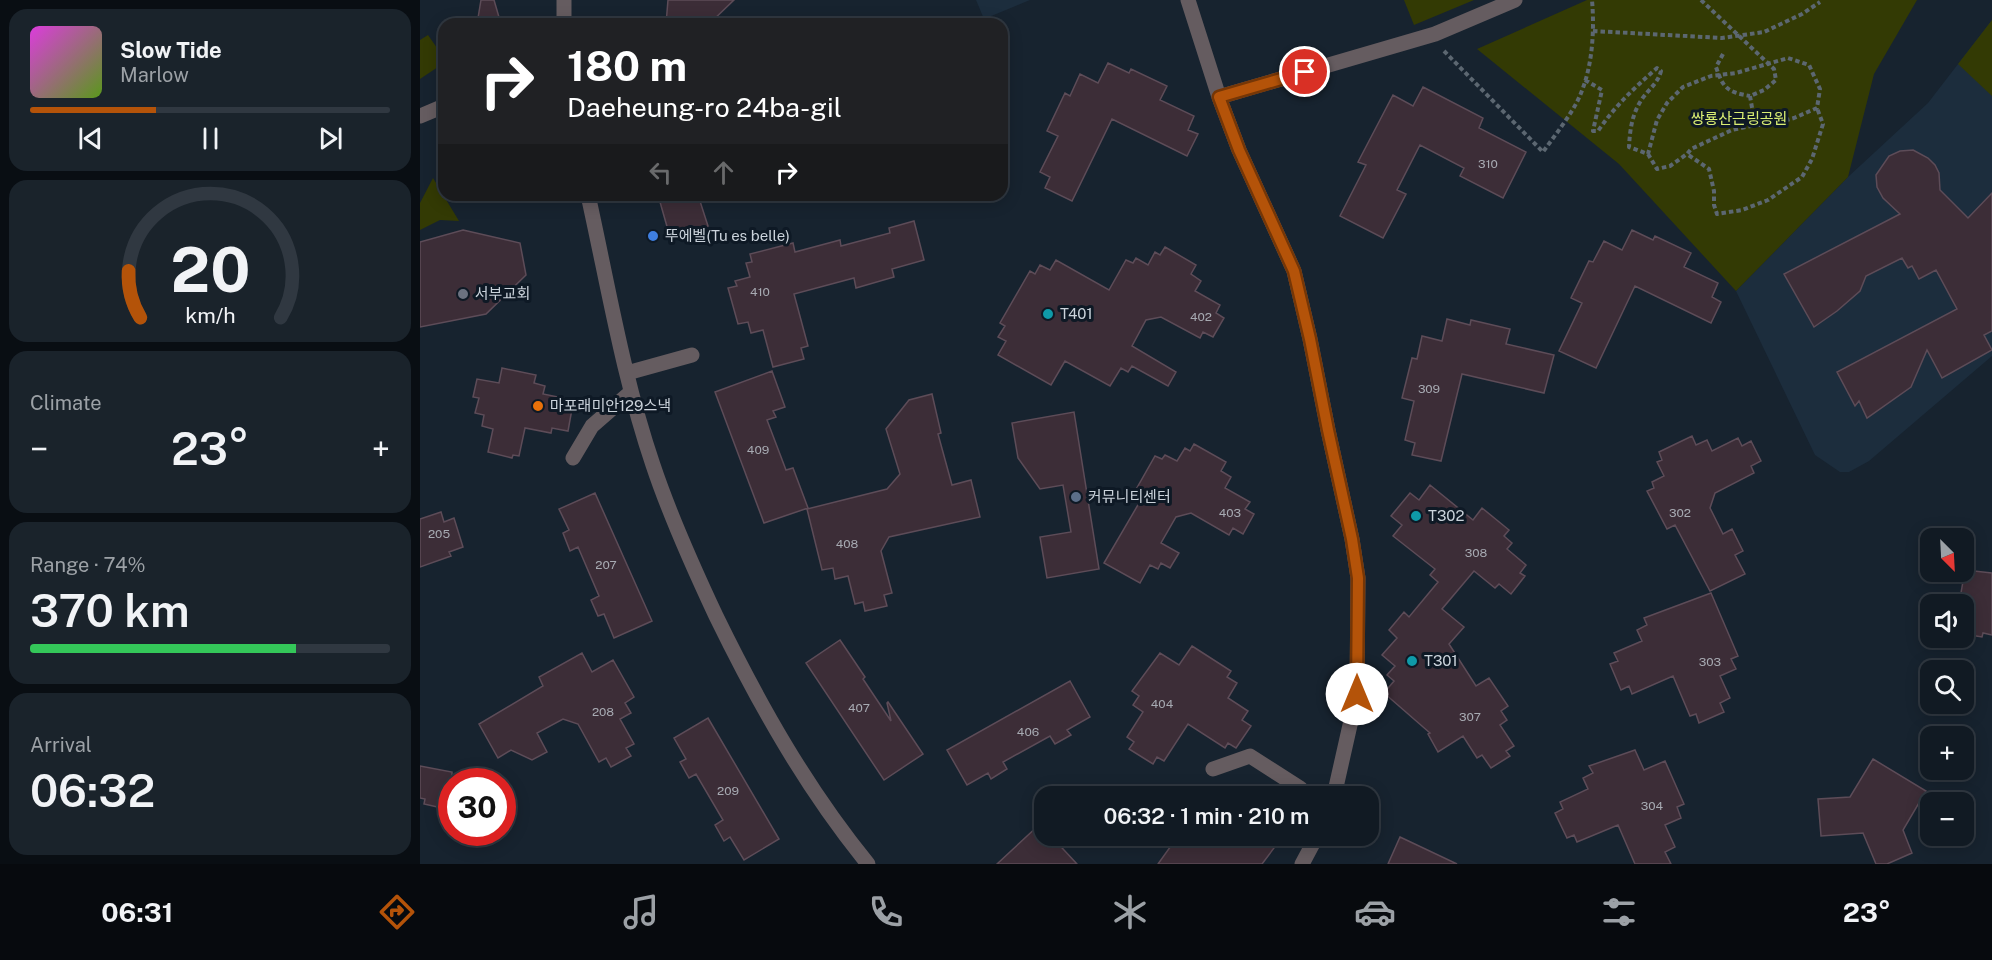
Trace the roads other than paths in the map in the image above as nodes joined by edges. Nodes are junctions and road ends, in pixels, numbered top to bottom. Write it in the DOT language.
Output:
graph roads {
  1 [pos="564,0"];
  2 [pos="1188,0"];
  3 [pos="1515,0"];
  4 [pos="564,18"];
  5 [pos="1219,97"];
  6 [pos="438,108"];
  7 [pos="420,116"];
  8 [pos="589,201"];
  9 [pos="692,355"];
  10 [pos="627,373"];
  11 [pos="631,392"];
  12 [pos="573,458"];
  13 [pos="1213,769"];
  14 [pos="1297,786"];
  15 [pos="1336,786"];
  16 [pos="1312,846"];
  17 [pos="868,864"];
  18 [pos="1302,864"];
  1 -- 4 [label="street"];
  2 -- 5 [label="street"];
  3 -- 5 [label="street"];
  5 -- 15 [label="street"];
  6 -- 7 [label="street"];
  8 -- 10 [label="street"];
  9 -- 10 [label="street"];
  10 -- 11 [label="street"];
  11 -- 12 [label="street"];
  11 -- 17 [label="street"];
  13 -- 14 [label="street"];
  16 -- 18 [label="street"];
}
